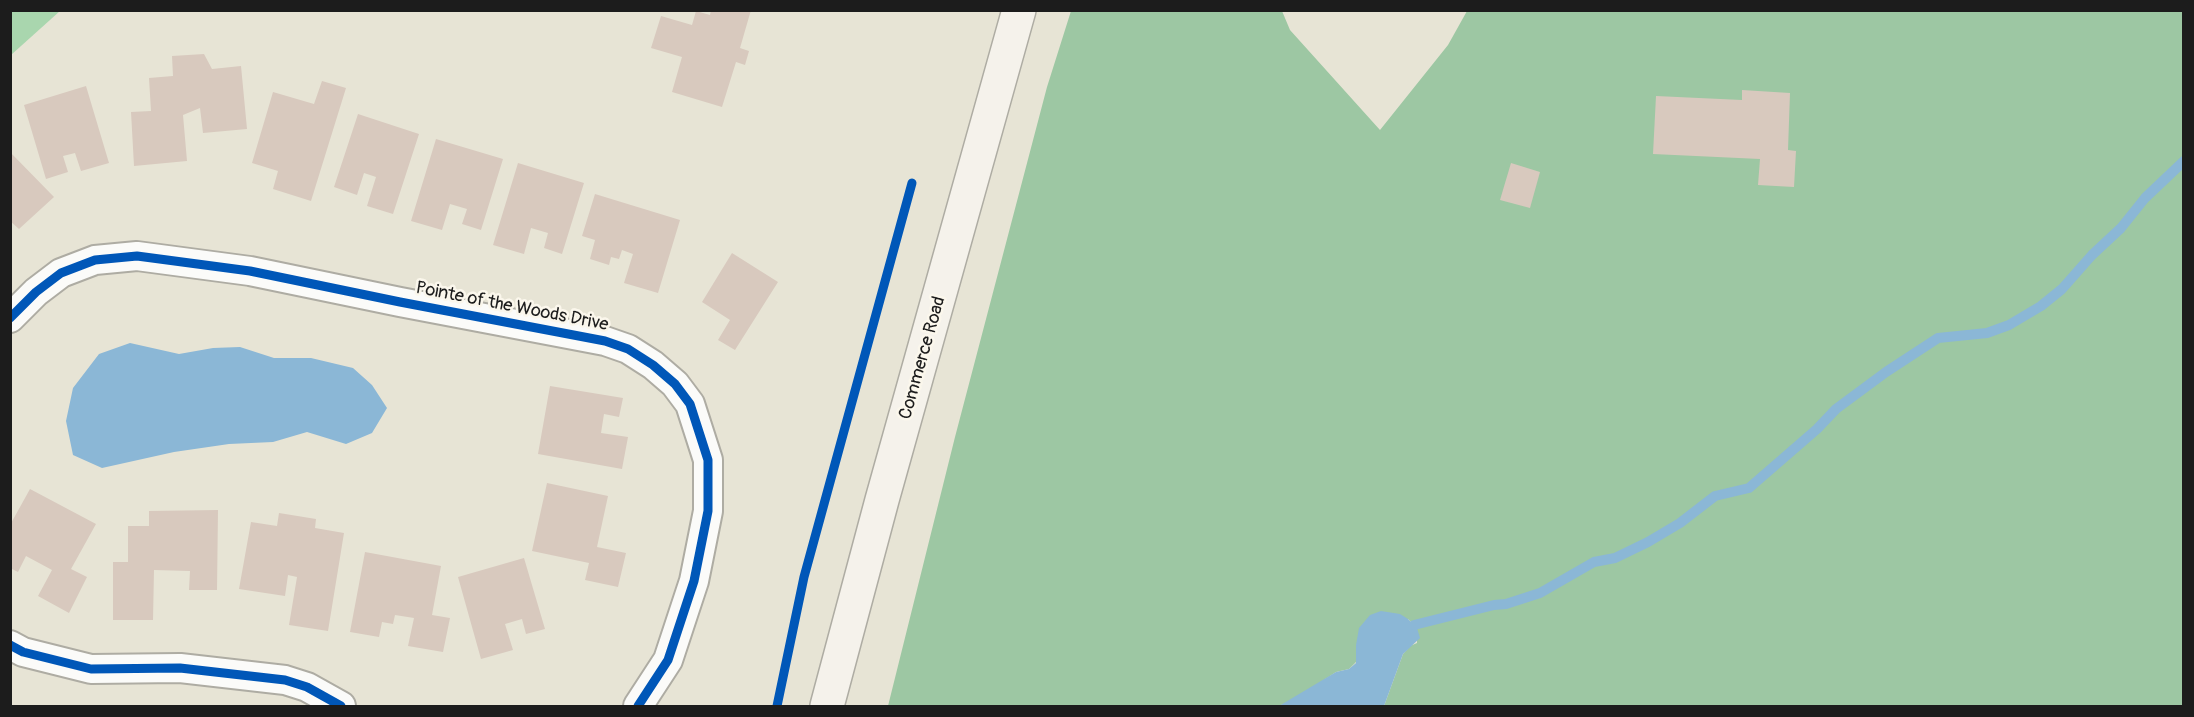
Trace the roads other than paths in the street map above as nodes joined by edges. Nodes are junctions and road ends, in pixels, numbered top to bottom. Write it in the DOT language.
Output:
graph roads {
  1 [pos="1019,10"];
  2 [pos="10,318"];
  3 [pos="10,645"];
  4 [pos="341,706"];
  5 [pos="638,706"];
  6 [pos="827,706"];
  1 -- 6 [label="main road, Commerce Road"];
  2 -- 5 [label="street, Pointe of the Woods Drive"];
  3 -- 4 [label="street"];
}
